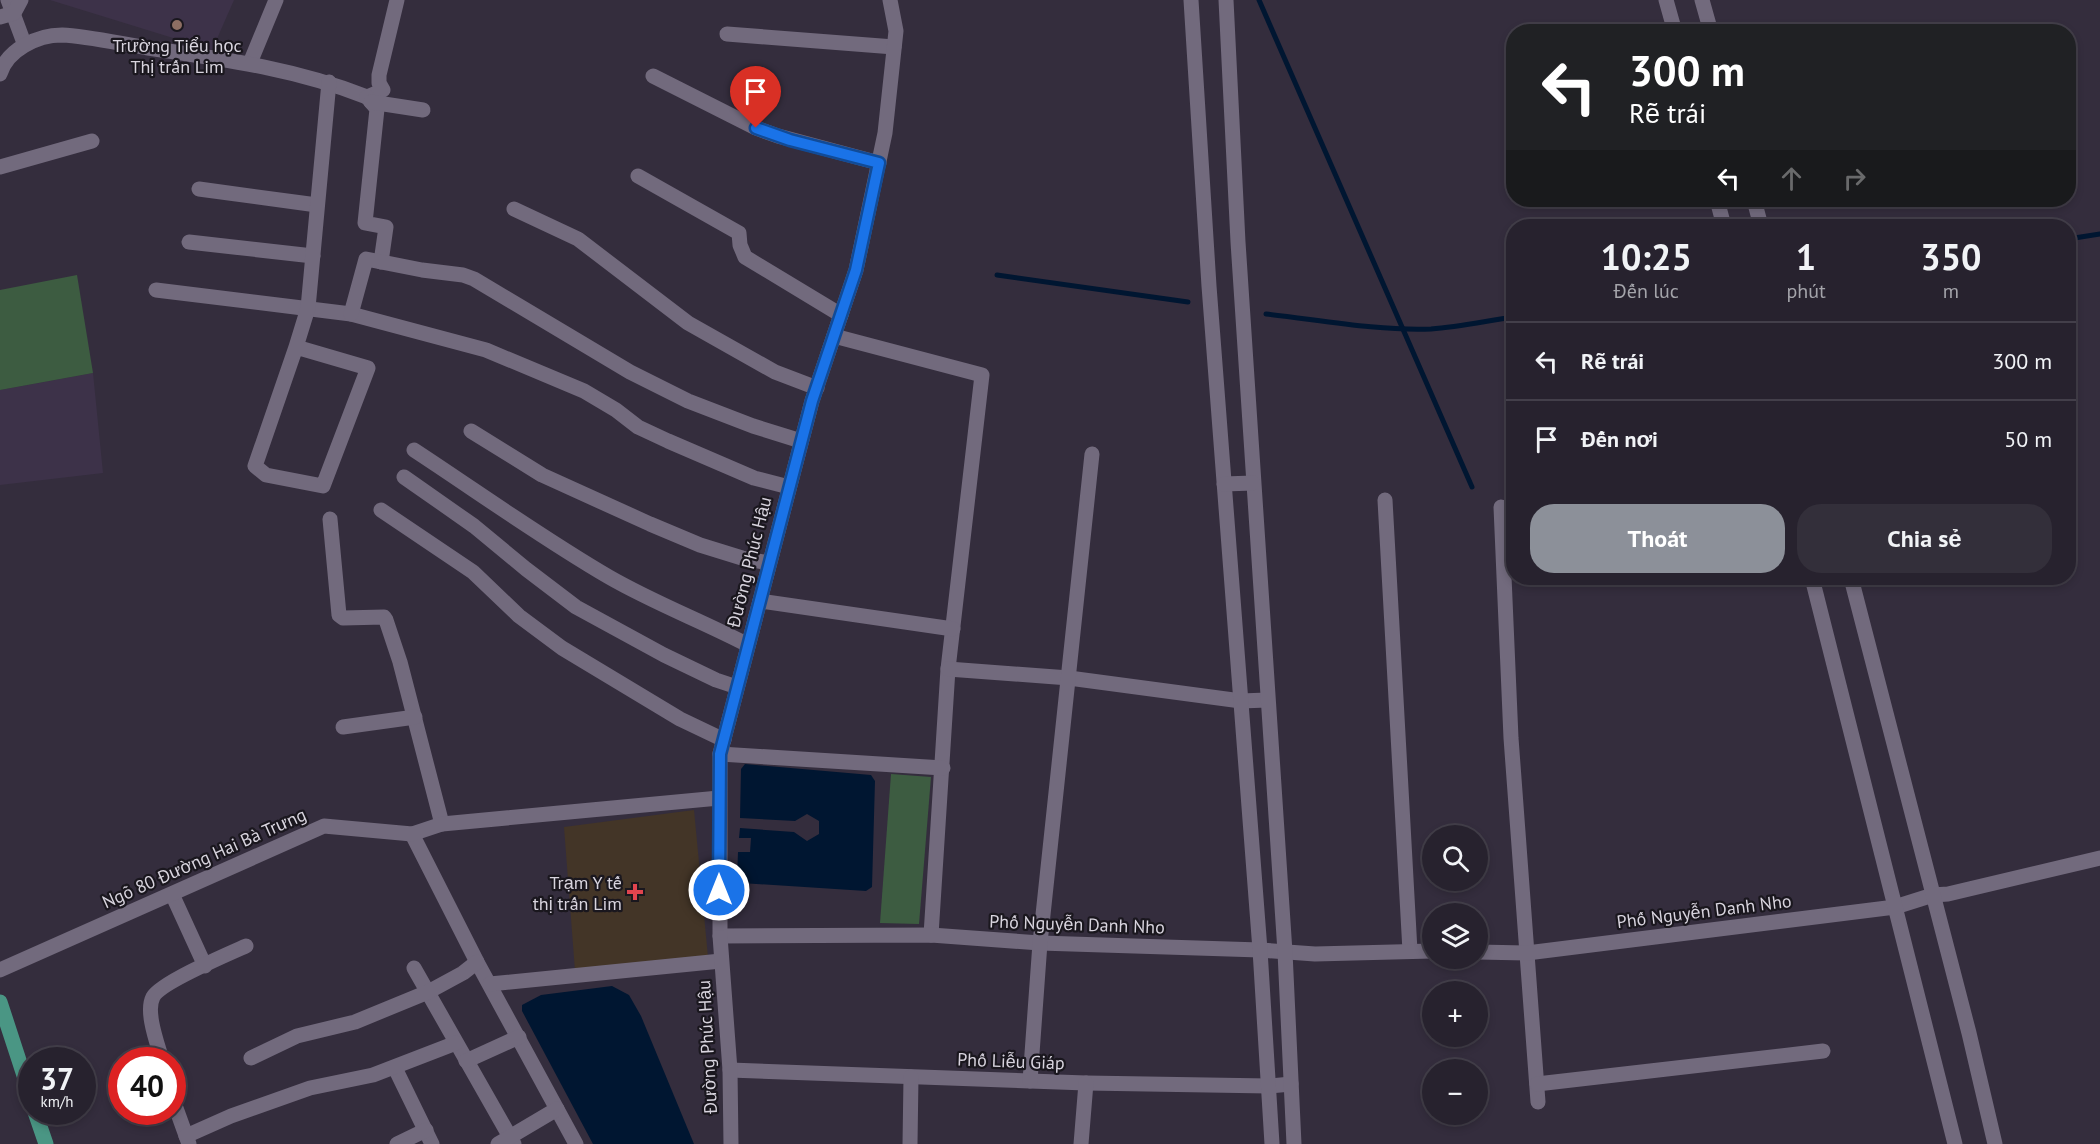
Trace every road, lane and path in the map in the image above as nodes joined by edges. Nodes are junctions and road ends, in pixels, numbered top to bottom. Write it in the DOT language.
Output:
graph roads {
  1 [pos="276,0"];
  2 [pos="397,0"];
  3 [pos="890,0"];
  4 [pos="1191,0"];
  5 [pos="1226,0"];
  6 [pos="1666,0"];
  7 [pos="1702,0"];
  8 [pos="11,8"];
  9 [pos="1673,24"];
  10 [pos="1708,24"];
  11 [pos="728,34"];
  12 [pos="24,43"];
  13 [pos="894,47"];
  14 [pos="250,63"];
  15 [pos="0,74"];
  16 [pos="653,76"];
  17 [pos="329,82"];
  18 [pos="369,99"];
  19 [pos="423,110"];
  20 [pos="92,141"];
  21 [pos="879,163"];
  22 [pos="0,167"];
  23 [pos="638,176"];
  24 [pos="200,189"];
  25 [pos="317,206"];
  26 [pos="514,209"];
  27 [pos="189,242"];
  28 [pos="313,256"];
  29 [pos="381,262"];
  30 [pos="156,290"];
  31 [pos="308,309"];
  32 [pos="351,314"];
  33 [pos="841,315"];
  34 [pos="834,336"];
  35 [pos="296,347"];
  36 [pos="817,388"];
  37 [pos="471,431"];
  38 [pos="801,441"];
  39 [pos="414,450"];
  40 [pos="1092,454"];
  41 [pos="404,477"];
  42 [pos="1253,483"];
  43 [pos="1224,484"];
  44 [pos="789,487"];
  45 [pos="1385,500"];
  46 [pos="1501,507"];
  47 [pos="381,510"];
  48 [pos="330,519"];
  49 [pos="769,563"];
  50 [pos="1814,585"];
  51 [pos="1853,585"];
  52 [pos="760,601"];
  53 [pos="348,618"];
  54 [pos="953,629"];
  55 [pos="357,632"];
  56 [pos="748,645"];
  57 [pos="948,669"];
  58 [pos="1069,678"];
  59 [pos="737,687"];
  60 [pos="1267,700"];
  61 [pos="1241,701"];
  62 [pos="415,717"];
  63 [pos="343,727"];
  64 [pos="722,747"];
  65 [pos="943,768"];
  66 [pos="719,798"];
  67 [pos="442,824"];
  68 [pos="412,834"];
  69 [pos="2100,858"];
  70 [pos="172,894"];
  71 [pos="1933,895"];
  72 [pos="1895,907"];
  73 [pos="931,935"];
  74 [pos="720,936"];
  75 [pos="1040,944"];
  76 [pos="246,946"];
  77 [pos="1260,950"];
  78 [pos="1410,951"];
  79 [pos="1422,951"];
  80 [pos="1285,952"];
  81 [pos="1488,952"];
  82 [pos="1527,953"];
  83 [pos="477,962"];
  84 [pos="721,962"];
  85 [pos="205,966"];
  86 [pos="414,968"];
  87 [pos="0,970"];
  88 [pos="490,984"];
  89 [pos="428,992"];
  90 [pos="0,1002"];
  91 [pos="519,1037"];
  92 [pos="456,1043"];
  93 [pos="158,1047"];
  94 [pos="1823,1051"];
  95 [pos="18,1057"];
  96 [pos="251,1058"];
  97 [pos="466,1062"];
  98 [pos="395,1068"];
  99 [pos="730,1070"];
  100 [pos="911,1077"];
  101 [pos="1030,1081"];
  102 [pos="1086,1083"];
  103 [pos="1291,1084"];
  104 [pos="1537,1084"];
  105 [pos="1269,1086"];
  106 [pos="1538,1102"];
  107 [pos="557,1109"];
  108 [pos="39,1125"];
  109 [pos="182,1125"];
  110 [pos="429,1137"];
  111 [pos="187,1140"];
  112 [pos="508,1141"];
  113 [pos="46,1144"];
  114 [pos="397,1144"];
  115 [pos="576,1144"];
  116 [pos="731,1144"];
  117 [pos="910,1144"];
  118 [pos="1081,1144"];
  119 [pos="1272,1144"];
  120 [pos="1294,1144"];
  121 [pos="1954,1144"];
  122 [pos="1995,1144"];
  1 -- 14 [label="street"];
  2 -- 18 [label="street"];
  3 -- 13 [label="street, Đường Phúc Hậu"];
  4 -- 43 [label="street"];
  5 -- 42 [label="street"];
  6 -- 9 [label="street"];
  7 -- 10 [label="street"];
  8 -- 12 [label="street"];
  11 -- 13 [label="street"];
  12 -- 14 [label="street"];
  12 -- 15 [label="street"];
  13 -- 21 [label="street, Đường Phúc Hậu"];
  14 -- 17 [label="street"];
  16 -- 21 [label="street"];
  17 -- 18 [label="street"];
  17 -- 25 [label="street"];
  18 -- 19 [label="street"];
  18 -- 29 [label="street"];
  20 -- 22 [label="street"];
  21 -- 33 [label="street, Đường Phúc Hậu"];
  23 -- 33 [label="street"];
  24 -- 25 [label="street"];
  25 -- 28 [label="street"];
  26 -- 36 [label="street"];
  27 -- 28 [label="street"];
  28 -- 31 [label="street"];
  29 -- 32 [label="street"];
  29 -- 38 [label="street"];
  30 -- 31 [label="street"];
  31 -- 32 [label="street"];
  31 -- 35 [label="street"];
  32 -- 44 [label="street"];
  33 -- 34 [label="street, Đường Phúc Hậu"];
  34 -- 36 [label="street, Đường Phúc Hậu"];
  34 -- 54 [label="street"];
  35 -- 35 [label="street"];
  36 -- 38 [label="street, Đường Phúc Hậu"];
  37 -- 49 [label="street"];
  38 -- 44 [label="street, Đường Phúc Hậu"];
  39 -- 56 [label="street"];
  40 -- 58 [label="street"];
  41 -- 59 [label="street"];
  42 -- 43 [label="street"];
  42 -- 60 [label="street"];
  43 -- 61 [label="street"];
  44 -- 49 [label="street, Đường Phúc Hậu"];
  45 -- 78 [label="street"];
  46 -- 82 [label="street"];
  47 -- 64 [label="street"];
  48 -- 53 [label="street"];
  49 -- 52 [label="street, Đường Phúc Hậu"];
  50 -- 72 [label="street"];
  51 -- 71 [label="street"];
  52 -- 54 [label="street"];
  52 -- 56 [label="street, Đường Phúc Hậu"];
  53 -- 55 [label="street"];
  53 -- 62 [label="street"];
  54 -- 57 [label="street"];
  56 -- 59 [label="street, Đường Phúc Hậu"];
  57 -- 58 [label="street"];
  57 -- 65 [label="street"];
  58 -- 61 [label="street"];
  58 -- 75 [label="street"];
  59 -- 64 [label="street, Đường Phúc Hậu"];
  60 -- 61 [label="street"];
  60 -- 80 [label="street"];
  61 -- 77 [label="street"];
  62 -- 63 [label="street"];
  62 -- 67 [label="street"];
  64 -- 65 [label="street"];
  64 -- 66 [label="street, Đường Phúc Hậu"];
  65 -- 73 [label="street"];
  66 -- 67 [label="street, Ngõ 80 Đường Hai Bà Trưng"];
  66 -- 74 [label="street, Đường Phúc Hậu"];
  67 -- 68 [label="street, Ngõ 80 Đường Hai Bà Trưng"];
  68 -- 70 [label="street, Ngõ 80 Đường Hai Bà Trưng"];
  68 -- 83 [label="street"];
  69 -- 71 [label="street, Phố Nguyễn Danh Nho"];
  70 -- 85 [label="street"];
  70 -- 87 [label="street, Ngõ 80 Đường Hai Bà Trưng"];
  71 -- 72 [label="street, Phố Nguyễn Danh Nho"];
  71 -- 122 [label="street"];
  72 -- 82 [label="street, Phố Nguyễn Danh Nho"];
  72 -- 121 [label="street"];
  73 -- 74 [label="street, Phố Nguyễn Danh Nho"];
  73 -- 75 [label="street, Phố Nguyễn Danh Nho"];
  74 -- 84 [label="street, Đường Phúc Hậu"];
  75 -- 77 [label="street, Phố Nguyễn Danh Nho"];
  75 -- 101 [label="street"];
  76 -- 85 [label="street"];
  77 -- 80 [label="street, Phố Nguyễn Danh Nho"];
  77 -- 105 [label="street"];
  78 -- 79 [label="street, Phố Nguyễn Danh Nho"];
  78 -- 80 [label="street, Phố Nguyễn Danh Nho"];
  80 -- 103 [label="street"];
  81 -- 82 [label="street, Phố Nguyễn Danh Nho"];
  82 -- 104 [label="street"];
  83 -- 88 [label="street"];
  83 -- 89 [label="street"];
  84 -- 88 [label="street"];
  84 -- 99 [label="street, Đường Phúc Hậu"];
  85 -- 93 [label="street"];
  86 -- 89 [label="street"];
  88 -- 91 [label="street"];
  89 -- 92 [label="street"];
  89 -- 96 [label="street"];
  90 -- 95 [label="main road"];
  91 -- 97 [label="street"];
  91 -- 107 [label="street"];
  92 -- 97 [label="street"];
  92 -- 98 [label="street"];
  94 -- 104 [label="street"];
  97 -- 112 [label="street"];
  98 -- 110 [label="street"];
  98 -- 111 [label="street"];
  99 -- 100 [label="street, Phố Liễu Giáp"];
  99 -- 116 [label="street, Đường Phúc Hậu"];
  100 -- 101 [label="street, Phố Liễu Giáp"];
  100 -- 117 [label="street"];
  101 -- 102 [label="street, Phố Liễu Giáp"];
  102 -- 105 [label="street, Phố Liễu Giáp"];
  102 -- 118 [label="street"];
  103 -- 105 [label="street, Phố Liễu Giáp"];
  103 -- 120 [label="street"];
  104 -- 106 [label="street"];
  105 -- 119 [label="street"];
  107 -- 112 [label="street"];
  107 -- 115 [label="street"];
  108 -- 113 [label="main road"];
  109 -- 111 [label="street"];
  110 -- 114 [label="street"];
}
